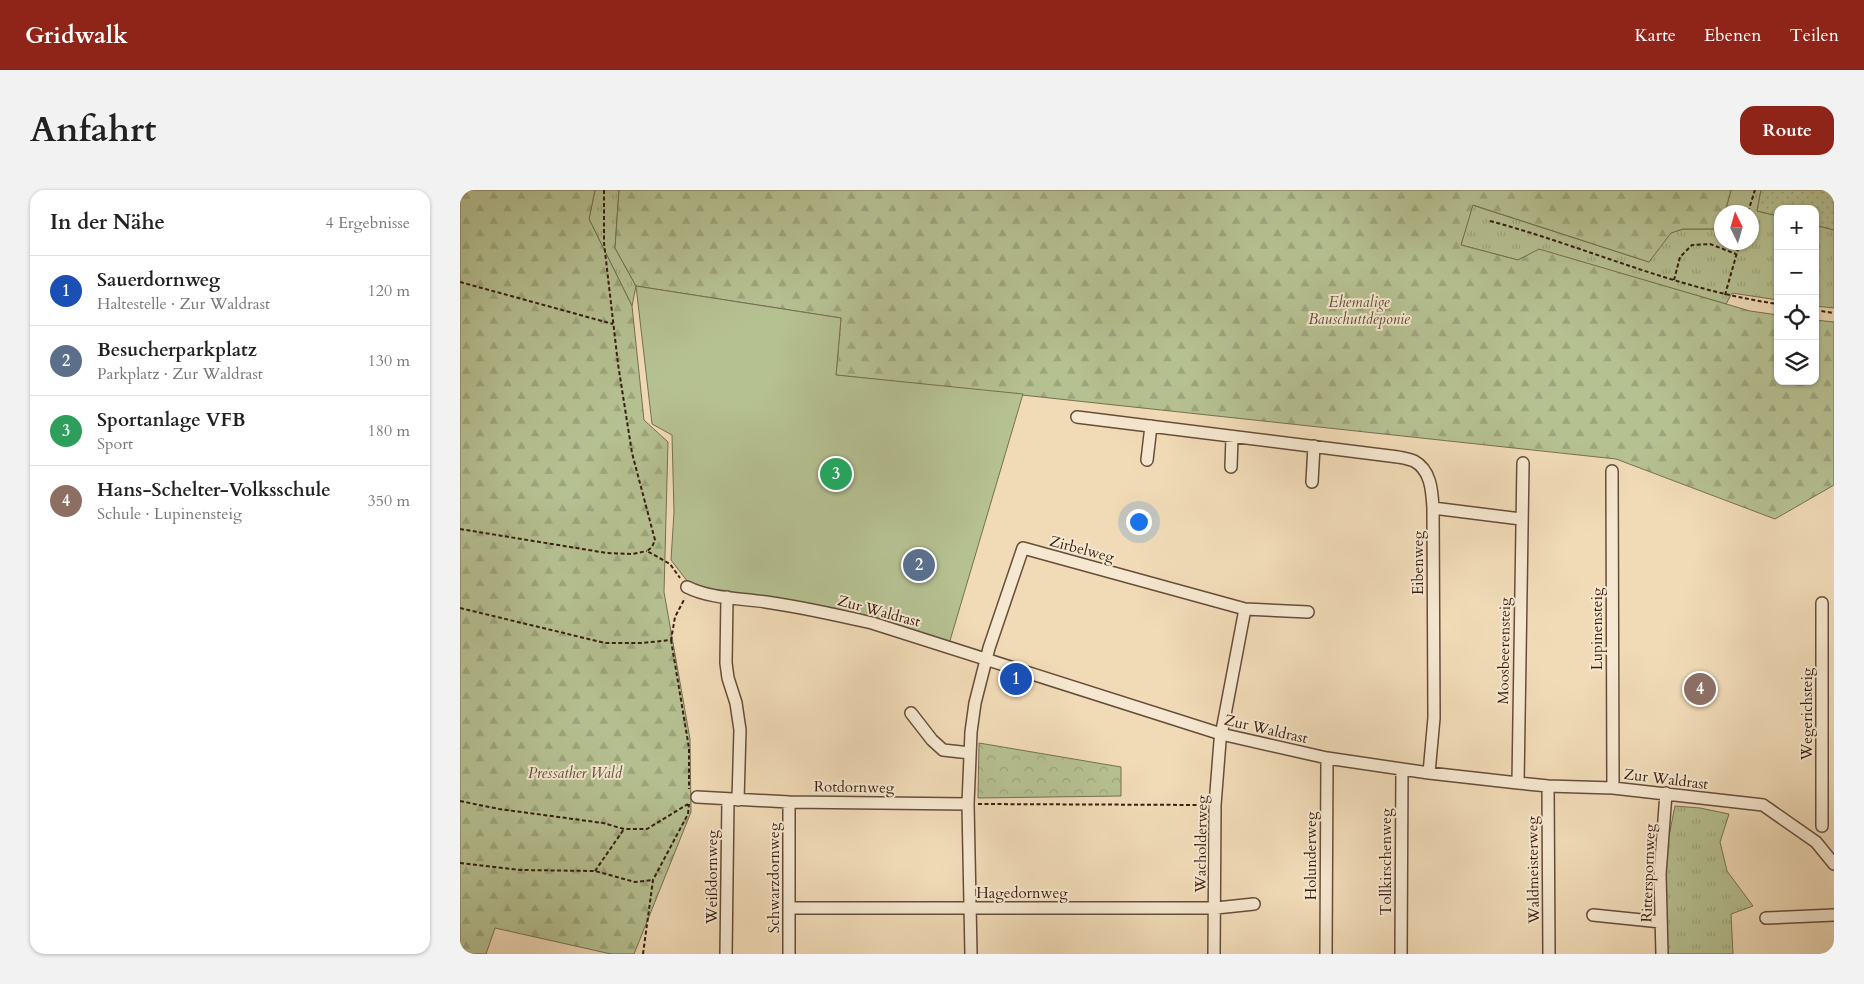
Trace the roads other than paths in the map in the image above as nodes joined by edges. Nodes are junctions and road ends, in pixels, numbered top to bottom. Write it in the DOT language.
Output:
graph roads {
  1 [pos="1077,417"];
  2 [pos="1151,426"];
  3 [pos="1232,437"];
  4 [pos="1314,446"];
  5 [pos="1147,460"];
  6 [pos="1523,463"];
  7 [pos="1231,467"];
  8 [pos="1612,471"];
  9 [pos="1312,482"];
  10 [pos="1433,508"];
  11 [pos="1520,519"];
  12 [pos="687,587"];
  13 [pos="727,597"];
  14 [pos="1822,603"];
  15 [pos="1246,609"];
  16 [pos="1308,612"];
  17 [pos="987,658"];
  18 [pos="910,713"];
  19 [pos="1221,734"];
  20 [pos="970,753"];
  21 [pos="1327,758"];
  22 [pos="1402,769"];
  23 [pos="1429,773"];
  24 [pos="1518,783"];
  25 [pos="1548,786"];
  26 [pos="1612,788"];
  27 [pos="1666,793"];
  28 [pos="692,799"];
  29 [pos="733,800"];
  30 [pos="789,802"];
  31 [pos="968,804"];
  32 [pos="1834,824"];
  33 [pos="1822,826"];
  34 [pos="1816,842"];
  35 [pos="1834,864"];
  36 [pos="1254,904"];
  37 [pos="789,908"];
  38 [pos="970,908"];
  39 [pos="1216,908"];
  40 [pos="1593,915"];
  41 [pos="1834,915"];
  42 [pos="1766,918"];
  43 [pos="1661,922"];
  44 [pos="726,954"];
  45 [pos="789,954"];
  46 [pos="971,954"];
  47 [pos="1214,954"];
  48 [pos="1326,954"];
  49 [pos="1401,954"];
  50 [pos="1549,954"];
  51 [pos="1662,954"];
  1 -- 2 [label="street, Eibenweg"];
  2 -- 3 [label="street, Eibenweg"];
  2 -- 5 [label="street"];
  3 -- 4 [label="street, Eibenweg"];
  3 -- 7 [label="street"];
  4 -- 9 [label="street"];
  4 -- 10 [label="street, Eibenweg"];
  6 -- 11 [label="street, Moosbeerensteig"];
  8 -- 26 [label="street, Lupinensteig"];
  10 -- 11 [label="street"];
  10 -- 23 [label="street, Eibenweg"];
  11 -- 24 [label="street, Moosbeerensteig"];
  12 -- 13 [label="street, Zur Waldrast"];
  13 -- 17 [label="street, Zur Waldrast"];
  13 -- 29 [label="street"];
  14 -- 33 [label="street, Wegerichsteig"];
  15 -- 16 [label="street, Zirbelweg"];
  15 -- 17 [label="street, Zirbelweg"];
  15 -- 19 [label="street"];
  17 -- 19 [label="street, Zur Waldrast"];
  17 -- 20 [label="street"];
  18 -- 20 [label="street"];
  19 -- 21 [label="street, Zur Waldrast"];
  19 -- 39 [label="street, Wacholderweg"];
  20 -- 31 [label="street"];
  21 -- 22 [label="street, Zur Waldrast"];
  21 -- 48 [label="street, Holunderweg"];
  22 -- 23 [label="street, Zur Waldrast"];
  22 -- 49 [label="street, Tollkirschenweg"];
  23 -- 24 [label="street, Zur Waldrast"];
  24 -- 25 [label="street, Zur Waldrast"];
  25 -- 26 [label="street, Zur Waldrast"];
  25 -- 50 [label="street, Waldmeisterweg"];
  26 -- 27 [label="street, Zur Waldrast"];
  27 -- 34 [label="street, Zur Waldrast"];
  27 -- 43 [label="street, Ritterspornweg"];
  28 -- 29 [label="street, Rotdornweg"];
  29 -- 30 [label="street, Rotdornweg"];
  29 -- 44 [label="street, Weißdornweg"];
  30 -- 31 [label="street, Rotdornweg"];
  30 -- 37 [label="street, Schwarzdornweg"];
  31 -- 38 [label="street"];
  32 -- 33 [label="street"];
  33 -- 34 [label="street"];
  34 -- 35 [label="street, Zur Waldrast"];
  36 -- 39 [label="street, Hagedornweg"];
  37 -- 38 [label="street, Hagedornweg"];
  37 -- 45 [label="street, Schwarzdornweg"];
  38 -- 39 [label="street, Hagedornweg"];
  38 -- 46 [label="street"];
  39 -- 47 [label="street, Wacholderweg"];
  40 -- 43 [label="street"];
  41 -- 42 [label="street"];
  43 -- 51 [label="street, Ritterspornweg"];
}
